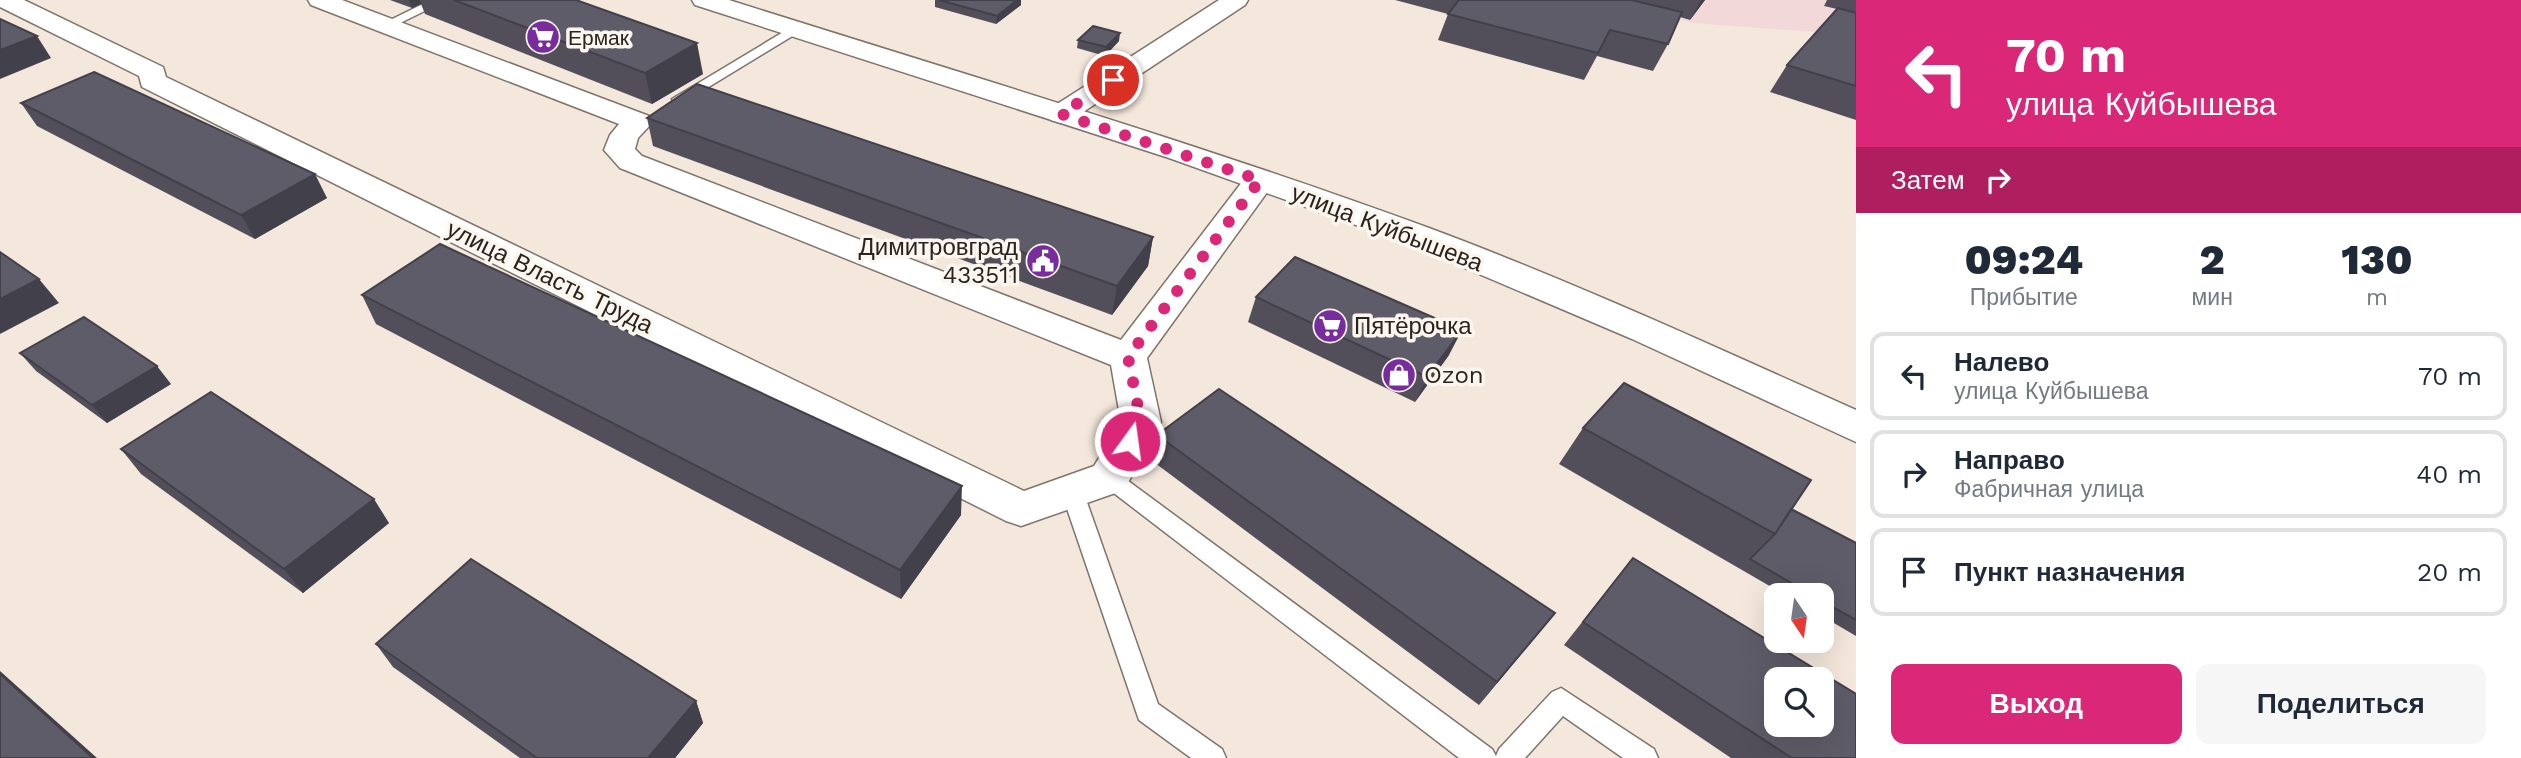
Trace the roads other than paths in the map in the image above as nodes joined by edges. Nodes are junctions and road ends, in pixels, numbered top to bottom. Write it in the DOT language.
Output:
graph roads {
  1 [pos="5,0"];
  2 [pos="320,0"];
  3 [pos="441,0"];
  4 [pos="704,0"];
  5 [pos="1236,0"];
  6 [pos="386,25"];
  7 [pos="795,29"];
  8 [pos="670,104"];
  9 [pos="1061,114"];
  10 [pos="1260,180"];
  11 [pos="1128,357"];
  12 [pos="1856,427"];
  13 [pos="1109,478"];
  14 [pos="1072,491"];
  15 [pos="1213,758"];
  16 [pos="1483,758"];
  17 [pos="1508,758"];
  18 [pos="1645,758"];
  1 -- 14 [label="street, улица Власть Труда"];
  2 -- 6 [label="street"];
  3 -- 6 [label="lane"];
  4 -- 7 [label="street, улица Куйбышева"];
  5 -- 9 [label="street"];
  6 -- 11 [label="street"];
  7 -- 8 [label="lane"];
  7 -- 9 [label="street, улица Куйбышева"];
  9 -- 10 [label="street, улица Куйбышева"];
  10 -- 11 [label="street"];
  10 -- 12 [label="street, улица Куйбышева"];
  11 -- 13 [label="street"];
  13 -- 14 [label="street, улица Власть Труда"];
  13 -- 16 [label="lane"];
  14 -- 15 [label="lane"];
  17 -- 18 [label="lane"];
}
